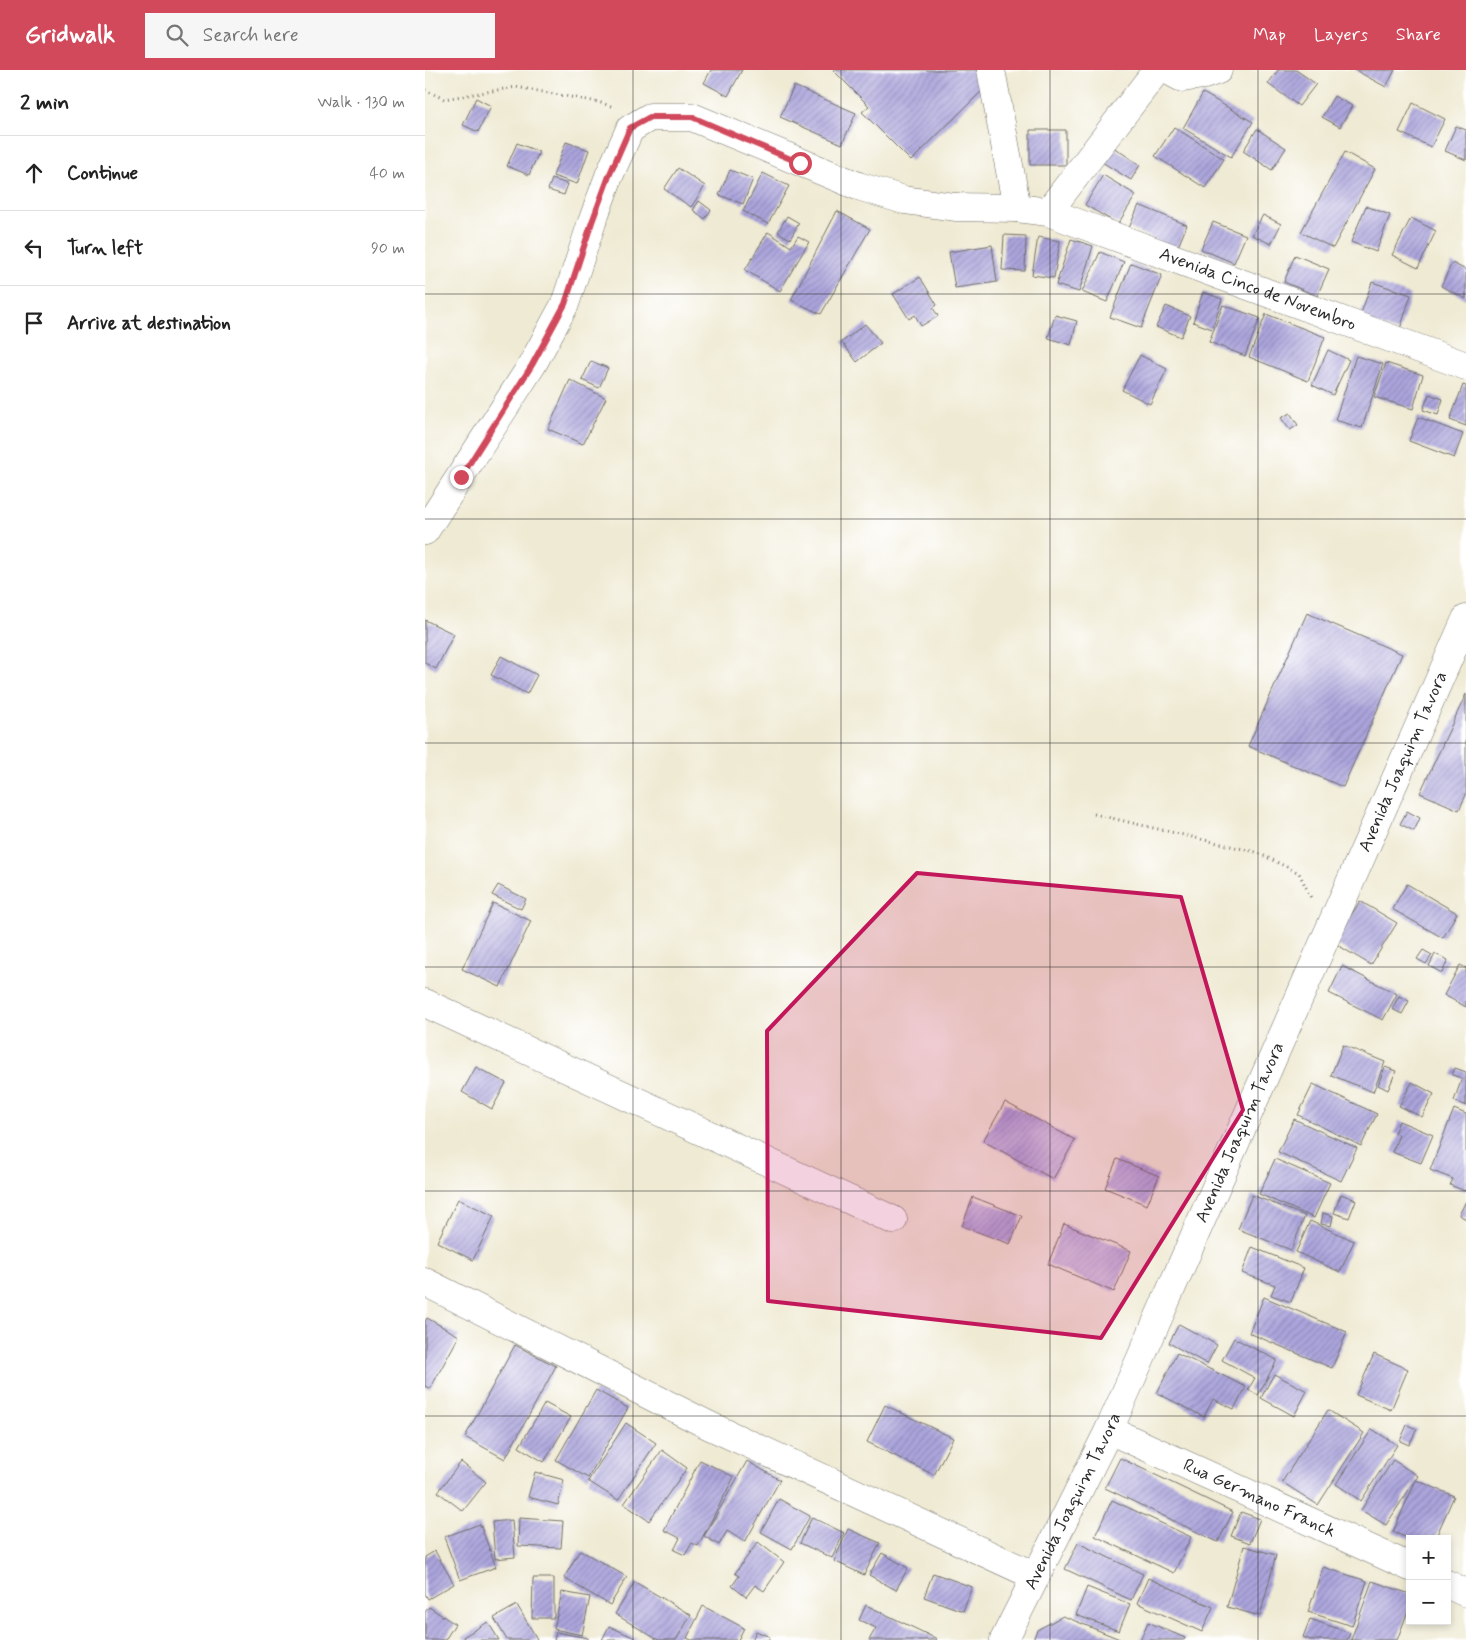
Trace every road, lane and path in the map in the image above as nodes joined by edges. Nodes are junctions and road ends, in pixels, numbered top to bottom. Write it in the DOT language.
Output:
graph roads {
  1 [pos="991,70"];
  2 [pos="1157,70"];
  3 [pos="1167,70"];
  4 [pos="1218,70"];
  5 [pos="425,90"];
  6 [pos="650,117"];
  7 [pos="1017,208"];
  8 [pos="1048,212"];
  9 [pos="1466,366"];
  10 [pos="425,532"];
  11 [pos="1466,619"];
  12 [pos="1094,814"];
  13 [pos="1328,932"];
  14 [pos="425,1003"];
  15 [pos="893,1220"];
  16 [pos="425,1282"];
  17 [pos="1109,1430"];
  18 [pos="1406,1565"];
  19 [pos="1035,1576"];
  20 [pos="1451,1586"];
  21 [pos="1466,1593"];
  22 [pos="1004,1640"];
  1 -- 7 [label="street"];
  2 -- 8 [label="street"];
  3 -- 4 [label="street"];
  5 -- 6 [label="path"];
  6 -- 7 [label="street, Avenida Cinco de Novembro"];
  6 -- 10 [label="street"];
  7 -- 8 [label="street, Avenida Cinco de Novembro"];
  8 -- 9 [label="street, Avenida Cinco de Novembro"];
  11 -- 13 [label="street, Avenida Joaquim Tavora"];
  12 -- 13 [label="path"];
  13 -- 17 [label="street, Avenida Joaquim Tavora"];
  14 -- 15 [label="street"];
  16 -- 19 [label="street"];
  17 -- 18 [label="street, Rua Germano Franck"];
  17 -- 19 [label="street, Avenida Joaquim Tavora"];
  19 -- 22 [label="street, Avenida Joaquim Tavora"];
  20 -- 21 [label="street"];
}
